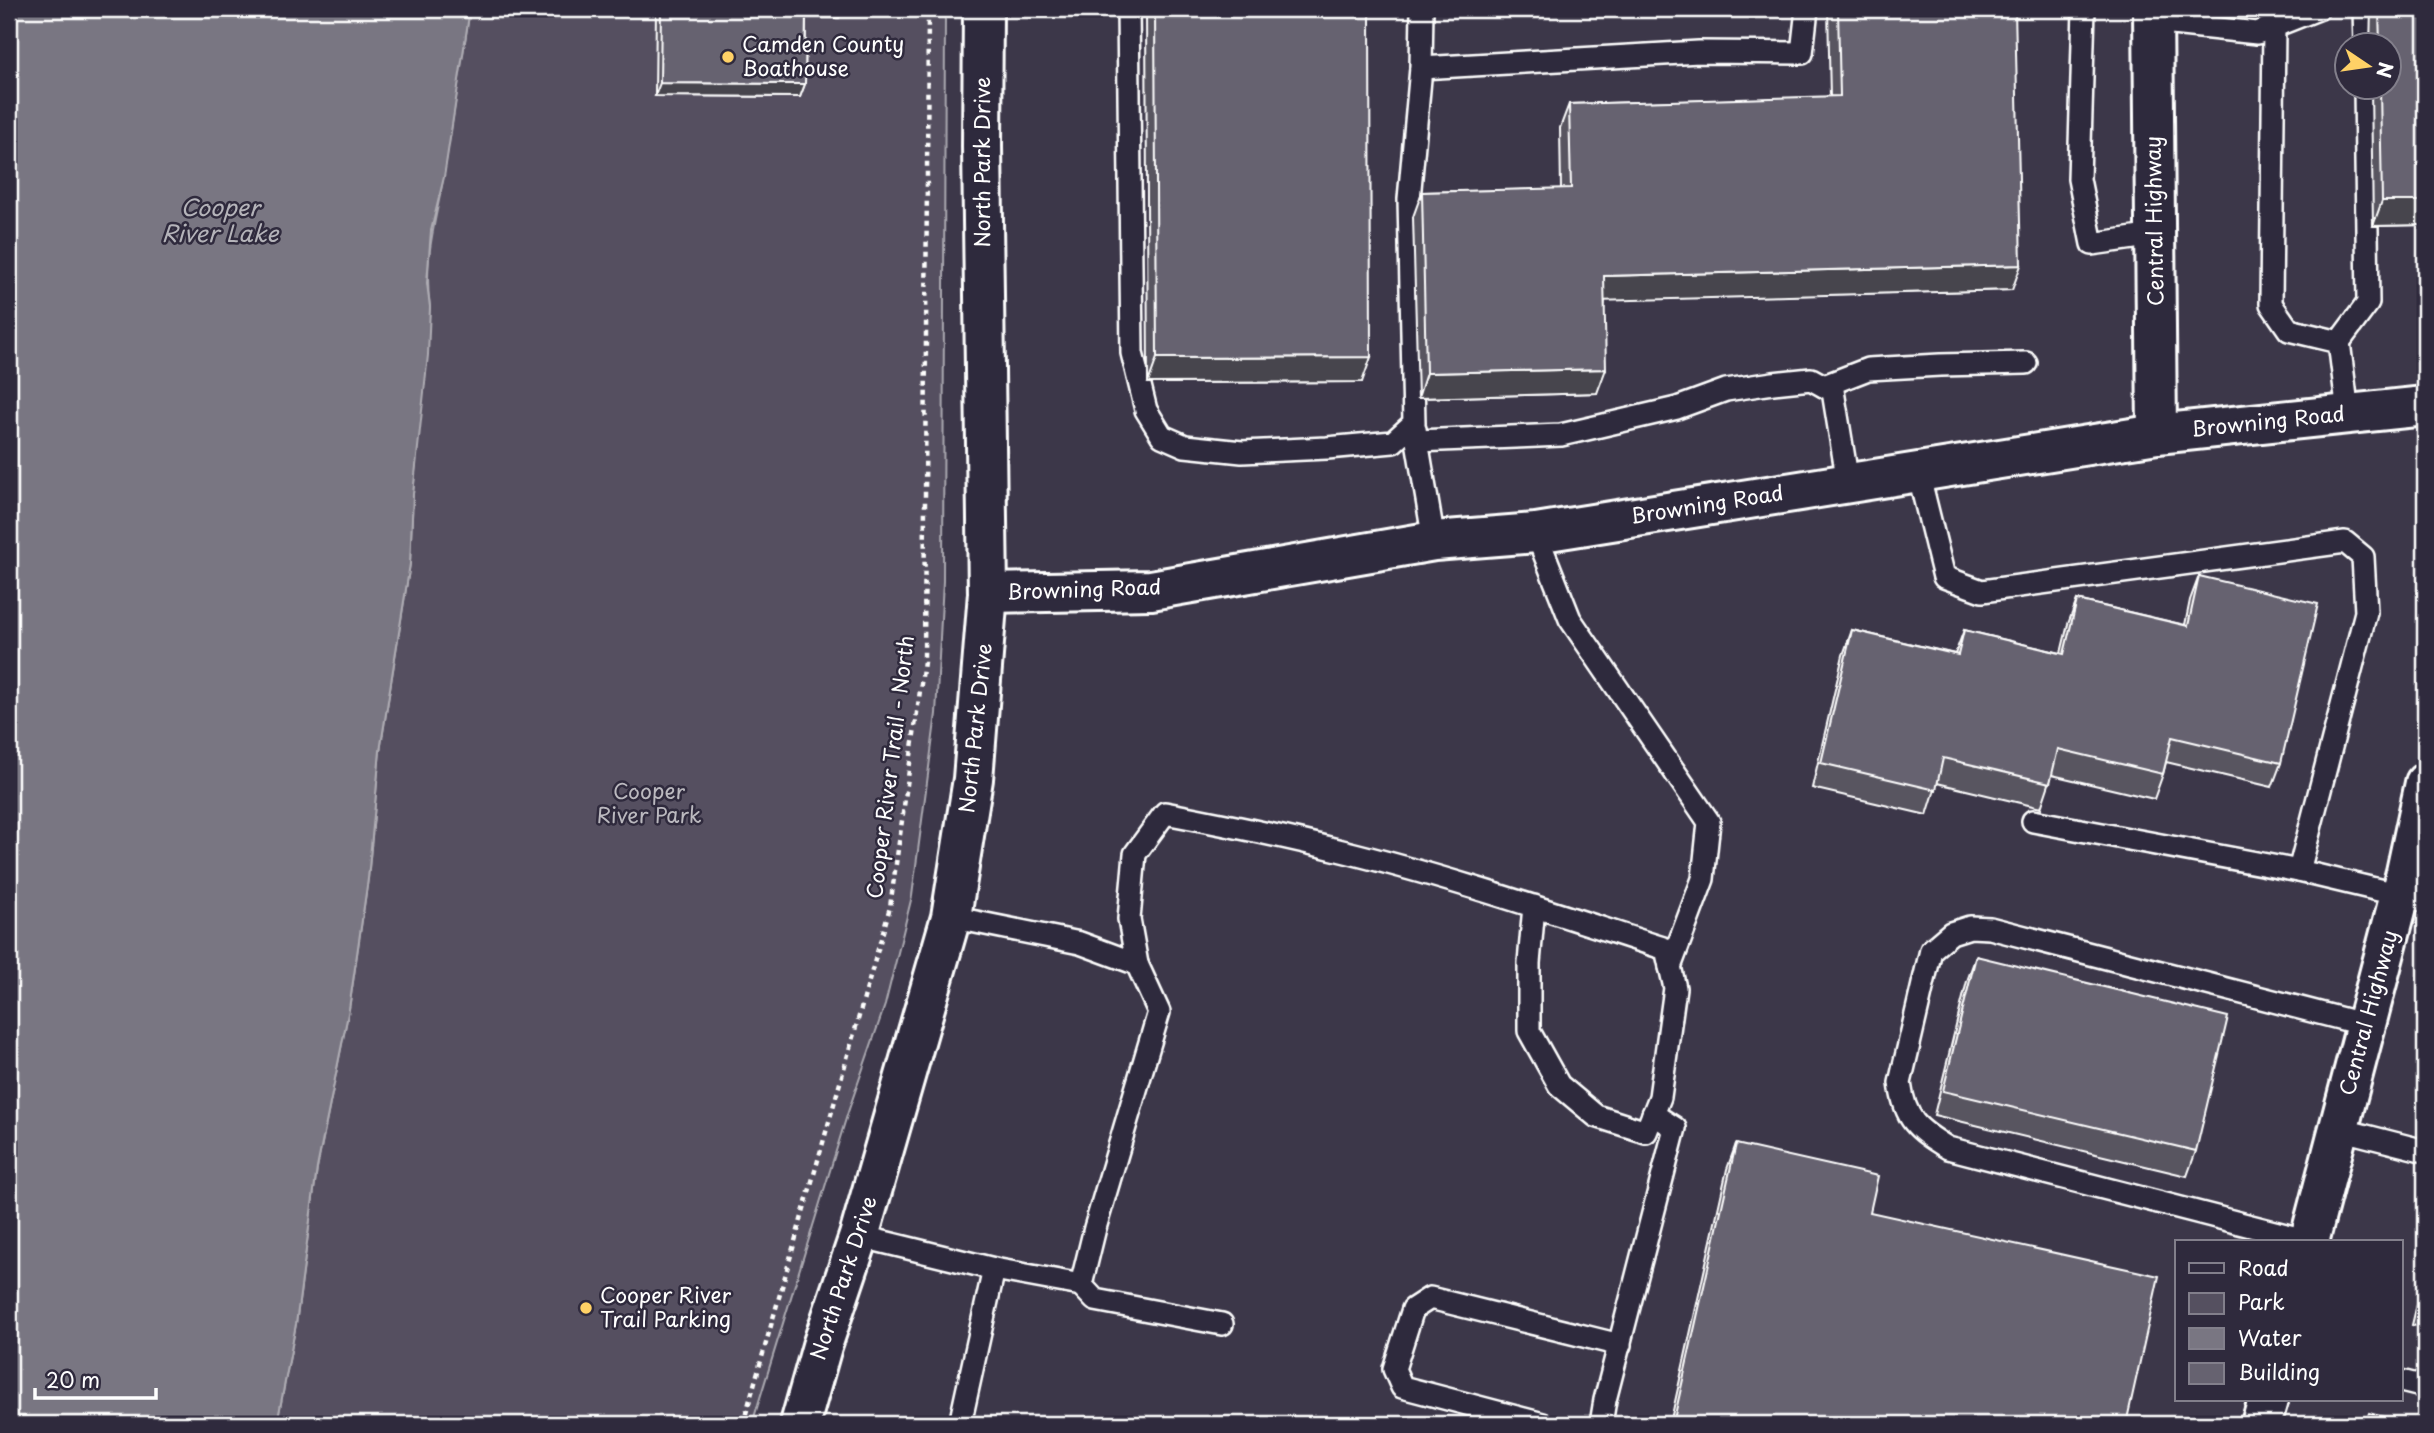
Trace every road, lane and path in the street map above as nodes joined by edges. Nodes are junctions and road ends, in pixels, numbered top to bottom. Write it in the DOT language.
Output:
graph roads {
  1 [pos="928,9"];
  2 [pos="983,9"];
  3 [pos="1128,9"];
  4 [pos="1422,9"];
  5 [pos="1807,9"];
  6 [pos="2084,9"];
  7 [pos="2318,9"];
  8 [pos="2364,9"];
  9 [pos="2153,15"];
  10 [pos="2274,26"];
  11 [pos="2365,32"];
  12 [pos="1421,68"];
  13 [pos="2365,102"];
  14 [pos="2155,235"];
  15 [pos="2339,342"];
  16 [pos="2026,363"];
  17 [pos="1824,386"];
  18 [pos="2425,406"];
  19 [pos="2348,413"];
  20 [pos="1416,432"];
  21 [pos="2157,434"];
  22 [pos="1918,472"];
  23 [pos="1848,483"];
  24 [pos="1536,533"];
  25 [pos="1434,541"];
  26 [pos="988,593"];
  27 [pos="2425,783"];
  28 [pos="2033,821"];
  29 [pos="2299,871"];
  30 [pos="2413,898"];
  31 [pos="1534,906"];
  32 [pos="951,918"];
  33 [pos="1138,964"];
  34 [pos="1670,967"];
  35 [pos="2366,1025"];
  36 [pos="1653,1114"];
  37 [pos="2339,1129"];
  38 [pos="2425,1151"];
  39 [pos="859,1236"];
  40 [pos="2301,1240"];
  41 [pos="2310,1240"];
  42 [pos="994,1269"];
  43 [pos="1081,1285"];
  44 [pos="1222,1324"];
  45 [pos="1620,1345"];
  46 [pos="2402,1381"];
  47 [pos="2425,1387"];
  48 [pos="2266,1402"];
  49 [pos="743,1424"];
  50 [pos="800,1424"];
  51 [pos="960,1424"];
  52 [pos="1544,1424"];
  53 [pos="1601,1424"];
  54 [pos="2261,1424"];
  1 -- 49 [label="path, Cooper River Trail - North"];
  2 -- 26 [label="street, North Park Drive"];
  3 -- 20 [label="lane"];
  4 -- 12 [label="lane"];
  5 -- 12 [label="lane"];
  6 -- 14 [label="lane"];
  7 -- 10 [label="lane"];
  8 -- 11 [label="lane"];
  9 -- 10 [label="lane"];
  9 -- 14 [label="street, Central Highway"];
  10 -- 15 [label="lane"];
  12 -- 20 [label="lane"];
  13 -- 15 [label="lane"];
  14 -- 21 [label="street, Central Highway"];
  15 -- 19 [label="lane"];
  16 -- 17 [label="lane"];
  17 -- 20 [label="lane"];
  17 -- 23 [label="lane"];
  18 -- 19 [label="street, Browning Road"];
  19 -- 21 [label="street, Browning Road"];
  20 -- 25 [label="lane"];
  21 -- 22 [label="street, Browning Road"];
  22 -- 23 [label="street, Browning Road"];
  22 -- 29 [label="lane"];
  23 -- 24 [label="street, Browning Road"];
  24 -- 25 [label="street, Browning Road"];
  24 -- 34 [label="lane"];
  25 -- 26 [label="street, Browning Road"];
  26 -- 32 [label="street, North Park Drive"];
  27 -- 30 [label="street, Central Highway"];
  28 -- 29 [label="lane"];
  29 -- 30 [label="lane"];
  30 -- 35 [label="street, Central Highway"];
  31 -- 33 [label="lane"];
  31 -- 34 [label="lane"];
  31 -- 36 [label="lane"];
  32 -- 33 [label="lane"];
  32 -- 39 [label="street, North Park Drive"];
  33 -- 43 [label="lane"];
  34 -- 36 [label="lane"];
  35 -- 37 [label="street, Central Highway"];
  35 -- 40 [label="lane"];
  36 -- 45 [label="lane"];
  37 -- 38 [label="lane"];
  37 -- 41 [label="street, Central Highway"];
  39 -- 42 [label="lane"];
  39 -- 50 [label="street, North Park Drive"];
  42 -- 43 [label="lane"];
  42 -- 51 [label="lane"];
  43 -- 44 [label="lane"];
  45 -- 52 [label="lane"];
  45 -- 53 [label="lane"];
  46 -- 47 [label="lane"];
  48 -- 54 [label="street"];
}
